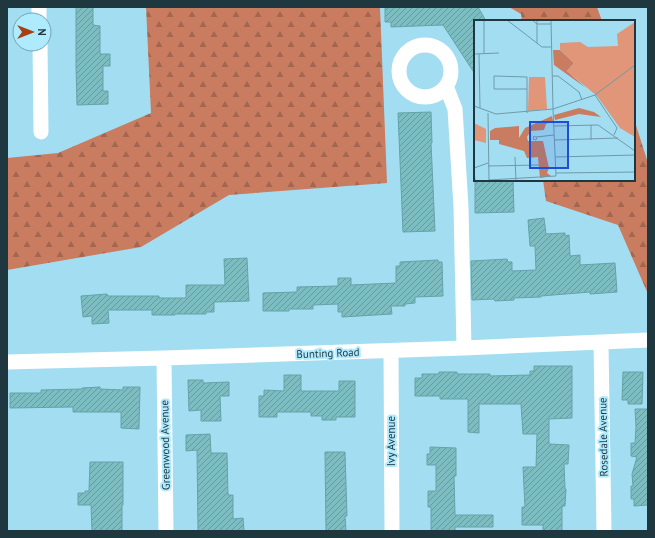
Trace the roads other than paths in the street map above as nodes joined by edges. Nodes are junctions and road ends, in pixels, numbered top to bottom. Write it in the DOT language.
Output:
graph roads {
  1 [pos="40,52"];
  2 [pos="446,86"];
  3 [pos="41,132"];
  4 [pos="648,340"];
  5 [pos="601,343"];
  6 [pos="464,348"];
  7 [pos="391,351"];
  8 [pos="164,358"];
  9 [pos="7,362"];
  10 [pos="166,531"];
  11 [pos="392,531"];
  12 [pos="604,531"];
  1 -- 3 [label="street"];
  2 -- 6 [label="street"];
  4 -- 5 [label="street, Bunting Road"];
  5 -- 6 [label="street, Bunting Road"];
  5 -- 12 [label="street, Rosedale Avenue"];
  6 -- 7 [label="street, Bunting Road"];
  7 -- 8 [label="street, Bunting Road"];
  7 -- 11 [label="street, Ivy Avenue"];
  8 -- 9 [label="street, Bunting Road"];
  8 -- 10 [label="street, Greenwood Avenue"];
}
